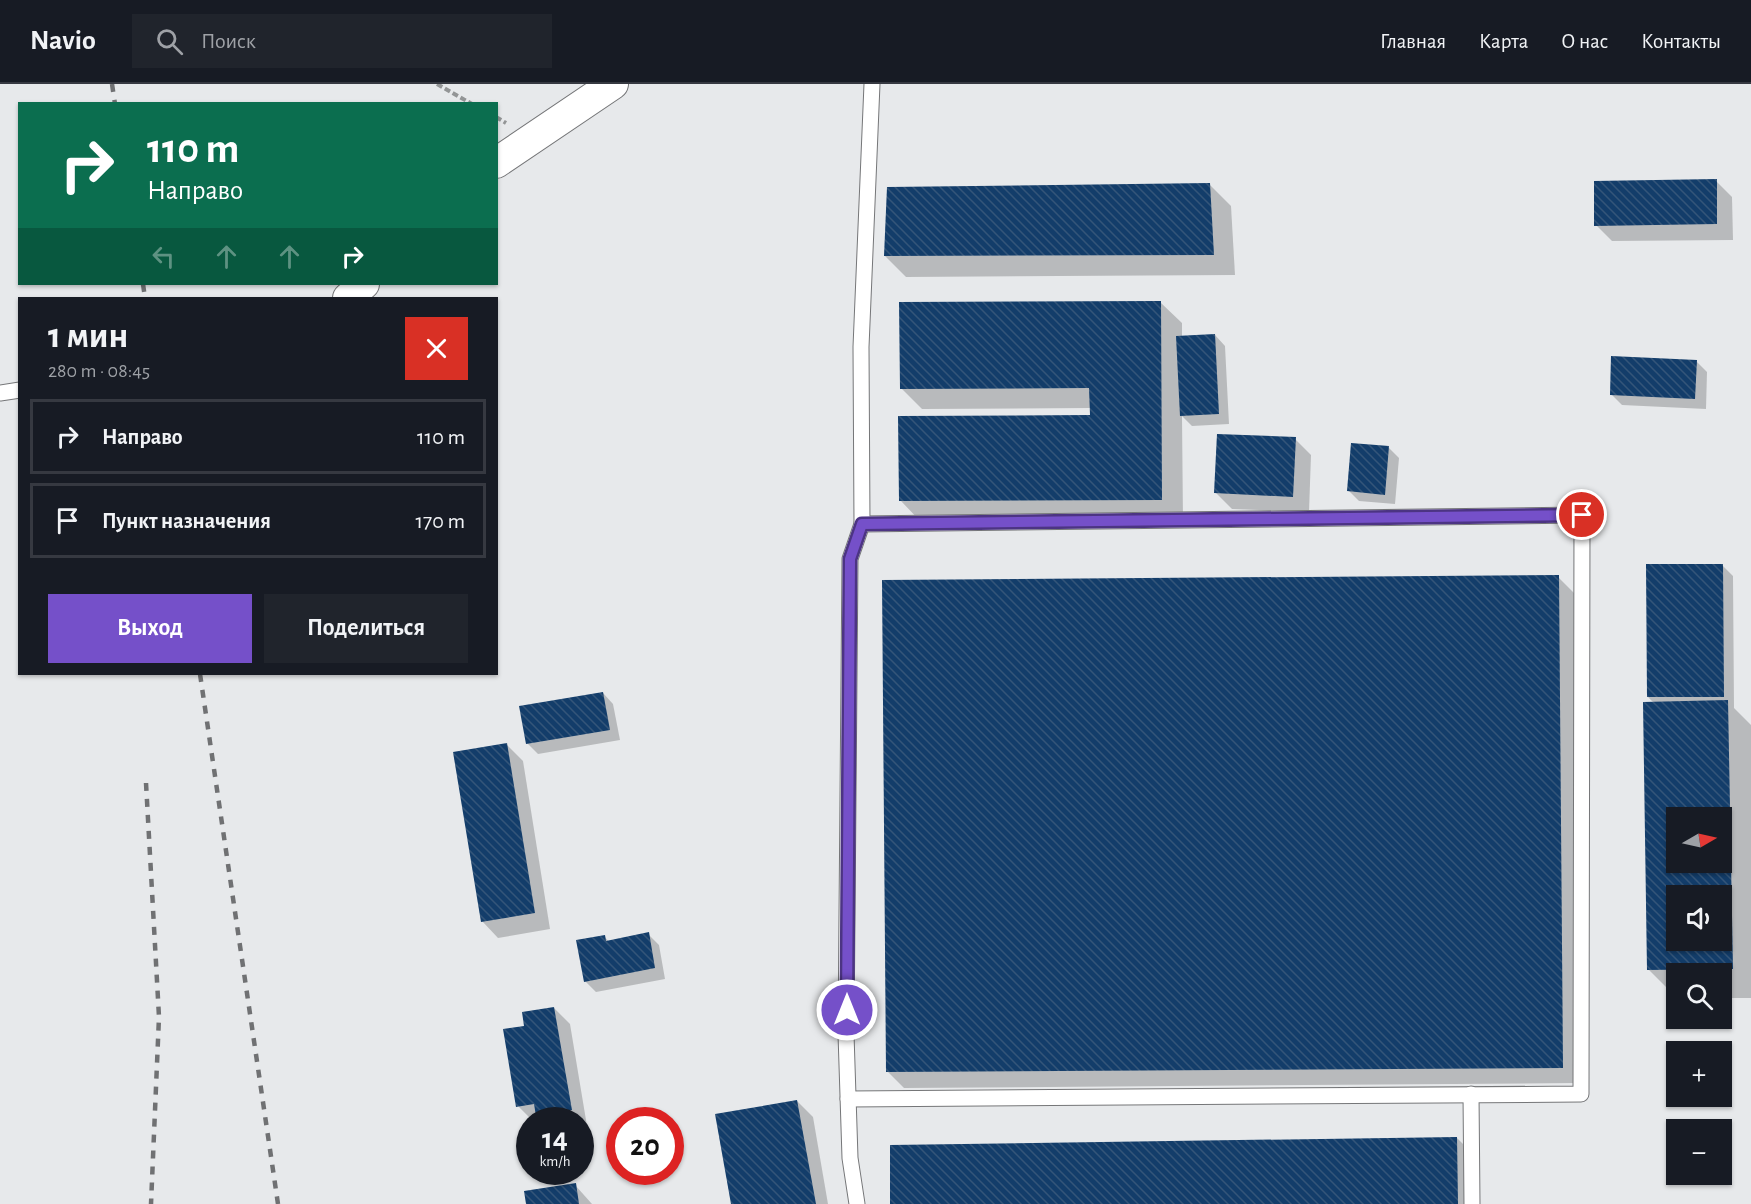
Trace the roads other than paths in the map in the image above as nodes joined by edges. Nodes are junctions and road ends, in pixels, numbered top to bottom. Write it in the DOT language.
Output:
graph roads {
  1 [pos="613,84"];
  2 [pos="872,84"];
  3 [pos="498,162"];
  4 [pos="363,285"];
  5 [pos="349,297"];
  6 [pos="18,390"];
  7 [pos="0,393"];
  8 [pos="862,524"];
  9 [pos="1471,1094"];
  10 [pos="848,1099"];
  11 [pos="857,1204"];
  12 [pos="1472,1204"];
  1 -- 3 [label="street"];
  2 -- 8 [label="lane"];
  4 -- 5 [label="street"];
  6 -- 7 [label="lane"];
  8 -- 9 [label="lane"];
  8 -- 10 [label="lane"];
  9 -- 10 [label="lane"];
  9 -- 12 [label="lane"];
  10 -- 11 [label="lane"];
}
